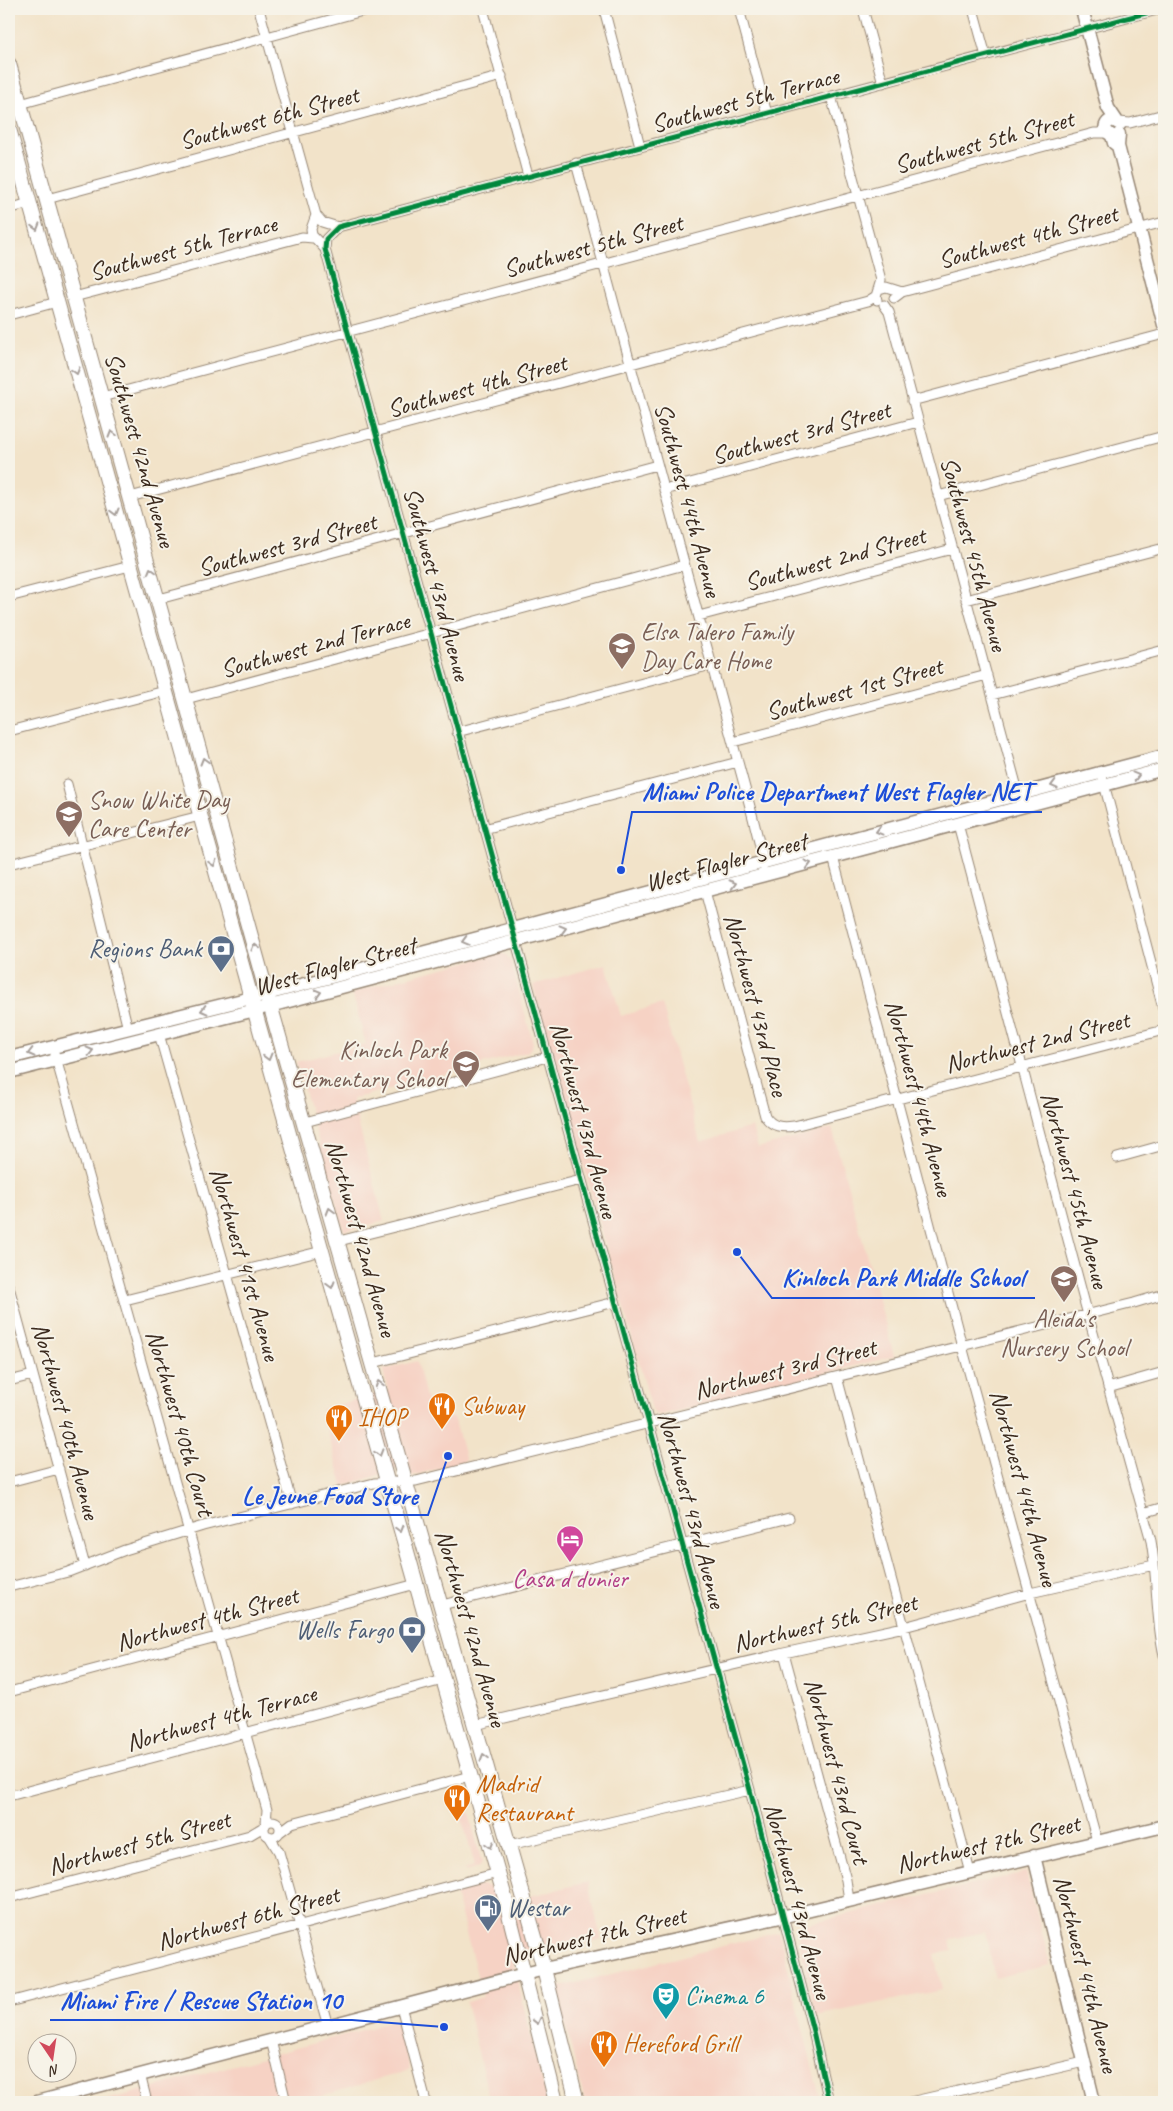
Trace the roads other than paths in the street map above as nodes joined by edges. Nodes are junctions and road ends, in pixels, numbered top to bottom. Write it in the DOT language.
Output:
graph roads {
  1 [pos="259,9"];
  2 [pos="370,9"];
  3 [pos="483,9"];
  4 [pos="604,9"];
  5 [pos="738,9"];
  6 [pos="863,9"];
  7 [pos="973,9"];
  8 [pos="1082,9"];
  9 [pos="1161,9"];
  10 [pos="1087,29"];
  11 [pos="267,37"];
  12 [pos="986,56"];
  13 [pos="9,64"];
  14 [pos="502,76"];
  15 [pos="883,83"];
  16 [pos="831,96"];
  17 [pos="20,104"];
  18 [pos="767,114"];
  19 [pos="1164,114"];
  20 [pos="9,129"];
  21 [pos="1116,129"];
  22 [pos="294,132"];
  23 [pos="640,146"];
  24 [pos="576,163"];
  25 [pos="528,176"];
  26 [pos="858,196"];
  27 [pos="47,199"];
  28 [pos="30,203"];
  29 [pos="9,209"];
  30 [pos="1164,222"];
  31 [pos="1139,229"];
  32 [pos="320,230"];
  33 [pos="603,264"];
  34 [pos="883,297"];
  35 [pos="74,298"];
  36 [pos="57,302"];
  37 [pos="9,315"];
  38 [pos="63,324"];
  39 [pos="1164,325"];
  40 [pos="348,332"];
  41 [pos="1164,334"];
  42 [pos="630,364"];
  43 [pos="102,396"];
  44 [pos="912,401"];
  45 [pos="918,422"];
  46 [pos="376,432"];
  47 [pos="1164,436"];
  48 [pos="102,465"];
  49 [pos="657,465"];
  50 [pos="126,481"];
  51 [pos="664,490"];
  52 [pos="938,496"];
  53 [pos="130,498"];
  54 [pos="403,533"];
  55 [pos="1164,548"];
  56 [pos="952,549"];
  57 [pos="684,565"];
  58 [pos="130,566"];
  59 [pos="9,597"];
  60 [pos="159,599"];
  61 [pos="966,600"];
  62 [pos="699,616"];
  63 [pos="431,633"];
  64 [pos="1164,650"];
  65 [pos="711,665"];
  66 [pos="986,675"];
  67 [pos="164,688"];
  68 [pos="992,695"];
  69 [pos="186,699"];
  70 [pos="9,731"];
  71 [pos="457,732"];
  72 [pos="733,742"];
  73 [pos="1164,756"];
  74 [pos="738,762"];
  75 [pos="1164,769"];
  76 [pos="1103,779"];
  77 [pos="191,782"];
  78 [pos="67,784"];
  79 [pos="1020,801"];
  80 [pos="218,812"];
  81 [pos="200,816"];
  82 [pos="958,824"];
  83 [pos="484,829"];
  84 [pos="849,840"];
  85 [pos="226,842"];
  86 [pos="82,845"];
  87 [pos="833,857"];
  88 [pos="764,862"];
  89 [pos="9,864"];
  90 [pos="761,876"];
  91 [pos="705,891"];
  92 [pos="514,935"];
  93 [pos="269,1000"];
  94 [pos="253,1004"];
  95 [pos="1164,1012"];
  96 [pos="128,1029"];
  97 [pos="1164,1030"];
  98 [pos="159,1034"];
  99 [pos="54,1054"];
  100 [pos="547,1057"];
  101 [pos="9,1058"];
  102 [pos="1021,1066"];
  103 [pos="9,1072"];
  104 [pos="896,1099"];
  105 [pos="305,1122"];
  106 [pos="774,1125"];
  107 [pos="1164,1145"];
  108 [pos="1117,1158"];
  109 [pos="581,1180"];
  110 [pos="313,1221"];
  111 [pos="339,1241"];
  112 [pos="322,1251"];
  113 [pos="227,1274"];
  114 [pos="9,1287"];
  115 [pos="1164,1294"];
  116 [pos="125,1300"];
  117 [pos="615,1302"];
  118 [pos="1088,1315"];
  119 [pos="962,1346"];
  120 [pos="373,1363"];
  121 [pos="1164,1372"];
  122 [pos="33,1375"];
  123 [pos="836,1377"];
  124 [pos="9,1380"];
  125 [pos="1108,1388"];
  126 [pos="648,1424"];
  127 [pos="59,1469"];
  128 [pos="9,1482"];
  129 [pos="406,1482"];
  130 [pos="387,1483"];
  131 [pos="292,1504"];
  132 [pos="1164,1507"];
  133 [pos="1143,1513"];
  134 [pos="789,1518"];
  135 [pos="189,1531"];
  136 [pos="682,1546"];
  137 [pos="1154,1565"];
  138 [pos="85,1566"];
  139 [pos="416,1584"];
  140 [pos="9,1587"];
  141 [pos="1030,1593"];
  142 [pos="442,1604"];
  143 [pos="1161,1613"];
  144 [pos="904,1627"];
  145 [pos="218,1637"];
  146 [pos="784,1653"];
  147 [pos="1164,1655"];
  148 [pos="716,1669"];
  149 [pos="443,1680"];
  150 [pos="9,1692"];
  151 [pos="448,1697"];
  152 [pos="475,1725"];
  153 [pos="245,1732"];
  154 [pos="470,1776"];
  155 [pos="750,1790"];
  156 [pos="9,1796"];
  157 [pos="497,1804"];
  158 [pos="274,1826"];
  159 [pos="1164,1826"];
  160 [pos="250,1835"];
  161 [pos="268,1836"];
  162 [pos="1097,1841"];
  163 [pos="509,1845"];
  164 [pos="279,1852"];
  165 [pos="1034,1856"];
  166 [pos="970,1872"];
  167 [pos="498,1873"];
  168 [pos="9,1898"];
  169 [pos="849,1900"];
  170 [pos="784,1916"];
  171 [pos="300,1925"];
  172 [pos="544,1969"];
  173 [pos="525,1974"];
  174 [pos="9,2002"];
  175 [pos="401,2006"];
  176 [pos="328,2026"];
  177 [pos="271,2040"];
  178 [pos="1084,2062"];
  179 [pos="140,2074"];
  180 [pos="37,2102"];
  181 [pos="147,2102"];
  182 [pos="286,2102"];
  183 [pos="426,2102"];
  184 [pos="556,2102"];
  185 [pos="577,2102"];
  186 [pos="829,2102"];
  187 [pos="910,2102"];
  188 [pos="1094,2102"];
  1 -- 11 [label="street, Southwest 43rd Avenue"];
  2 -- 11 [label="street"];
  3 -- 14 [label="street"];
  4 -- 23 [label="street"];
  5 -- 18 [label="street"];
  6 -- 15 [label="street"];
  7 -- 12 [label="street"];
  8 -- 10 [label="main road"];
  9 -- 10 [label="street, Southwest 5th Terrace"];
  10 -- 12 [label="street, Southwest 5th Terrace"];
  10 -- 21 [label="main road"];
  11 -- 17 [label="street"];
  11 -- 22 [label="street, Southwest 43rd Avenue"];
  12 -- 15 [label="street, Southwest 5th Terrace"];
  13 -- 17 [label="main road, Southwest 42nd Avenue"];
  14 -- 22 [label="street, Southwest 6th Street"];
  14 -- 25 [label="street"];
  15 -- 16 [label="street, Southwest 5th Terrace"];
  16 -- 18 [label="street, Southwest 5th Terrace"];
  16 -- 26 [label="street, Southwest 45th Avenue"];
  17 -- 27 [label="main road, Southwest 42nd Avenue"];
  18 -- 23 [label="street, Southwest 5th Terrace"];
  19 -- 21 [label="street, Southwest 5th Street"];
  20 -- 28 [label="main road, Southwest 42nd Avenue"];
  21 -- 26 [label="street, Southwest 5th Street"];
  21 -- 31 [label="main road"];
  22 -- 27 [label="street, Southwest 6th Street"];
  22 -- 32 [label="street, Southwest 43rd Avenue"];
  23 -- 24 [label="street, Southwest 5th Terrace"];
  24 -- 25 [label="street, Southwest 5th Terrace"];
  24 -- 33 [label="street, Southwest 44th Avenue"];
  25 -- 32 [label="street, Southwest 5th Terrace"];
  26 -- 33 [label="street, Southwest 5th Street"];
  26 -- 34 [label="street, Southwest 45th Avenue"];
  27 -- 35 [label="main road, Southwest 42nd Avenue"];
  28 -- 29 [label="street"];
  28 -- 36 [label="main road, Southwest 42nd Avenue, one-way"];
  30 -- 31 [label="street, Southwest 4th Street"];
  31 -- 34 [label="street, Southwest 4th Street"];
  31 -- 39 [label="main road"];
  32 -- 35 [label="street, Southwest 5th Terrace"];
  32 -- 40 [label="street, Southwest 43rd Avenue"];
  33 -- 40 [label="street, Southwest 5th Street"];
  33 -- 42 [label="street, Southwest 44th Avenue"];
  34 -- 42 [label="street, Southwest 4th Street"];
  34 -- 44 [label="street, Southwest 45th Avenue"];
  35 -- 38 [label="main road"];
  35 -- 43 [label="main road, Southwest 42nd Avenue"];
  36 -- 37 [label="street"];
  36 -- 38 [label="main road, Southwest 42nd Avenue"];
  38 -- 48 [label="main road, Southwest 42nd Avenue, one-way"];
  40 -- 43 [label="street, Southwest 5th Street"];
  40 -- 46 [label="street, Southwest 43rd Avenue"];
  41 -- 44 [label="street, Southwest 3rd Street"];
  42 -- 46 [label="street, Southwest 4th Street"];
  42 -- 49 [label="street, Southwest 44th Avenue"];
  50 -- 43 [label="main road, Southwest 42nd Avenue, one-way"];
  44 -- 45 [label="street, Southwest 45th Avenue"];
  45 -- 51 [label="street, Southwest 3rd Street"];
  45 -- 52 [label="street, Southwest 45th Avenue"];
  46 -- 53 [label="street, Southwest 4th Street"];
  46 -- 54 [label="street, Southwest 43rd Avenue"];
  47 -- 52 [label="street"];
  48 -- 50 [label="main road"];
  48 -- 58 [label="main road, Southwest 42nd Avenue, one-way"];
  49 -- 51 [label="street, Southwest 44th Avenue"];
  49 -- 54 [label="street, Southwest 3rd Street"];
  50 -- 53 [label="main road, Southwest 42nd Avenue"];
  51 -- 57 [label="street, Southwest 44th Avenue"];
  52 -- 56 [label="street, Southwest 45th Avenue"];
  60 -- 53 [label="main road, Southwest 42nd Avenue, one-way"];
  54 -- 60 [label="street, Southwest 3rd Street"];
  54 -- 63 [label="street, Southwest 43rd Avenue"];
  55 -- 61 [label="street"];
  56 -- 61 [label="street, Southwest 45th Avenue"];
  56 -- 62 [label="street, Southwest 2nd Street"];
  57 -- 62 [label="street, Southwest 44th Avenue"];
  57 -- 63 [label="street, Southwest 2nd Terrace"];
  58 -- 59 [label="street"];
  58 -- 67 [label="main road, Southwest 42nd Avenue"];
  60 -- 69 [label="main road, Southwest 42nd Avenue"];
  61 -- 66 [label="street, Southwest 45th Avenue"];
  62 -- 65 [label="street, Southwest 44th Avenue"];
  63 -- 69 [label="street, Southwest 2nd Terrace"];
  63 -- 71 [label="street, Southwest 43rd Avenue"];
  64 -- 68 [label="street"];
  65 -- 71 [label="street"];
  65 -- 72 [label="street, Southwest 44th Avenue"];
  66 -- 68 [label="street, Southwest 45th Avenue"];
  66 -- 72 [label="street, Southwest 1st Street"];
  67 -- 69 [label="main road"];
  67 -- 70 [label="street"];
  67 -- 77 [label="main road, Southwest 42nd Avenue"];
  68 -- 79 [label="street, Southwest 45th Avenue"];
  80 -- 69 [label="main road, Southwest 42nd Avenue, one-way"];
  71 -- 83 [label="street, Southwest 43rd Avenue"];
  72 -- 74 [label="street, Southwest 44th Avenue"];
  73 -- 76 [label="main road, West Flagler Street"];
  74 -- 83 [label="street"];
  74 -- 88 [label="street, Southwest 44th Avenue"];
  76 -- 75 [label="main road, West Flagler Street, one-way"];
  76 -- 79 [label="main road, West Flagler Street"];
  76 -- 95 [label="street"];
  77 -- 80 [label="main road"];
  77 -- 81 [label="main road, Southwest 42nd Avenue"];
  78 -- 86 [label="street"];
  79 -- 82 [label="main road, West Flagler Street"];
  79 -- 84 [label="main road, West Flagler Street, one-way"];
  80 -- 85 [label="main road, Southwest 42nd Avenue"];
  81 -- 85 [label="main road"];
  81 -- 86 [label="street"];
  81 -- 94 [label="main road, Southwest 42nd Avenue, one-way"];
  82 -- 87 [label="main road, West Flagler Street"];
  82 -- 102 [label="street, Northwest 45th Avenue"];
  83 -- 92 [label="street, Southwest 43rd Avenue"];
  84 -- 87 [label="main road"];
  84 -- 88 [label="main road, West Flagler Street"];
  93 -- 85 [label="main road, Southwest 42nd Avenue, one-way"];
  86 -- 89 [label="street"];
  86 -- 96 [label="street"];
  90 -- 87 [label="main road, West Flagler Street, one-way"];
  87 -- 104 [label="street, Northwest 44th Avenue"];
  88 -- 90 [label="street, Southwest 44th Avenue"];
  88 -- 92 [label="main road, West Flagler Street"];
  91 -- 90 [label="main road, West Flagler Street, one-way"];
  92 -- 91 [label="main road, West Flagler Street, one-way"];
  91 -- 106 [label="street, Northwest 43rd Place"];
  92 -- 93 [label="main road, West Flagler Street"];
  92 -- 100 [label="street, Northwest 43rd Avenue"];
  93 -- 94 [label="main road, West Flagler Street"];
  93 -- 105 [label="main road, Northwest 42nd Avenue"];
  94 -- 96 [label="main road, West Flagler Street, one-way"];
  94 -- 98 [label="main road, West Flagler Street"];
  94 -- 110 [label="main road, Northwest 42nd Avenue, one-way"];
  96 -- 99 [label="main road, West Flagler Street"];
  97 -- 102 [label="street, Northwest 2nd Street"];
  99 -- 98 [label="main road, West Flagler Street, one-way"];
  98 -- 113 [label="street, Northwest 41st Avenue"];
  99 -- 101 [label="main road, West Flagler Street, one-way"];
  99 -- 103 [label="main road, West Flagler Street"];
  99 -- 116 [label="street, Northwest 40th Court"];
  100 -- 105 [label="street"];
  100 -- 109 [label="street, Northwest 43rd Avenue"];
  102 -- 104 [label="street, Northwest 2nd Street"];
  102 -- 118 [label="street, Northwest 45th Avenue"];
  104 -- 106 [label="street, Northwest 2nd Street"];
  104 -- 119 [label="street, Northwest 44th Avenue"];
  111 -- 105 [label="main road, Northwest 42nd Avenue, one-way"];
  107 -- 108 [label="street"];
  109 -- 111 [label="street"];
  109 -- 117 [label="street, Northwest 43rd Avenue"];
  110 -- 111 [label="main road"];
  110 -- 112 [label="main road, Northwest 42nd Avenue"];
  111 -- 120 [label="main road, Northwest 42nd Avenue"];
  112 -- 113 [label="street"];
  112 -- 130 [label="main road, Northwest 42nd Avenue, one-way"];
  113 -- 116 [label="street"];
  113 -- 131 [label="street, Northwest 41st Avenue"];
  114 -- 122 [label="street, Northwest 40th Avenue"];
  115 -- 118 [label="street, Northwest 3rd Street"];
  116 -- 135 [label="street, Northwest 40th Court"];
  117 -- 120 [label="street"];
  117 -- 126 [label="street, Northwest 43rd Avenue"];
  118 -- 119 [label="street, Northwest 3rd Street"];
  118 -- 125 [label="street, Northwest 45th Avenue"];
  119 -- 123 [label="street, Northwest 3rd Street"];
  119 -- 141 [label="street, Northwest 44th Avenue"];
  129 -- 120 [label="main road, Northwest 42nd Avenue, one-way"];
  121 -- 125 [label="street"];
  122 -- 124 [label="street"];
  122 -- 127 [label="street, Northwest 40th Avenue"];
  123 -- 126 [label="street, Northwest 3rd Street"];
  123 -- 144 [label="street"];
  125 -- 133 [label="street, Northwest 45th Avenue"];
  126 -- 129 [label="street, Northwest 3rd Street"];
  126 -- 136 [label="street, Northwest 43rd Avenue"];
  127 -- 128 [label="street"];
  127 -- 138 [label="street, Northwest 40th Avenue"];
  129 -- 130 [label="street, Northwest 3rd Street"];
  129 -- 142 [label="main road, Northwest 42nd Avenue"];
  130 -- 131 [label="street, Northwest 3rd Street"];
  130 -- 139 [label="main road, Northwest 42nd Avenue, one-way"];
  131 -- 135 [label="street, Northwest 3rd Street"];
  132 -- 133 [label="street"];
  133 -- 137 [label="street, Northwest 45th Avenue"];
  134 -- 136 [label="street"];
  135 -- 138 [label="street, Northwest 3rd Street"];
  135 -- 145 [label="street, Northwest 40th Court"];
  136 -- 142 [label="street"];
  136 -- 148 [label="street, Northwest 43rd Avenue"];
  137 -- 141 [label="street, Northwest 5th Street"];
  137 -- 143 [label="street, Northwest 45th Avenue"];
  138 -- 140 [label="street, Northwest 3rd Street"];
  139 -- 145 [label="street, Northwest 4th Street"];
  139 -- 149 [label="main road, Northwest 42nd Avenue"];
  141 -- 144 [label="street, Northwest 5th Street"];
  141 -- 162 [label="street, Northwest 44th Avenue"];
  142 -- 152 [label="main road, Northwest 42nd Avenue"];
  143 -- 147 [label="street, Northwest 45th Avenue"];
  144 -- 146 [label="street, Northwest 5th Street"];
  144 -- 166 [label="street"];
  145 -- 150 [label="street, Northwest 4th Street"];
  145 -- 153 [label="street, Northwest 40th Court"];
  146 -- 148 [label="street, Northwest 5th Street"];
  146 -- 169 [label="street, Northwest 43rd Court"];
  148 -- 152 [label="street, Northwest 5th Street"];
  148 -- 155 [label="street, Northwest 43rd Avenue"];
  149 -- 151 [label="main road, Northwest 42nd Avenue"];
  149 -- 153 [label="street, Northwest 4th Terrace"];
  151 -- 152 [label="main road"];
  151 -- 154 [label="main road, Northwest 42nd Avenue"];
  157 -- 152 [label="main road, Northwest 42nd Avenue, one-way"];
  153 -- 156 [label="street, Northwest 4th Terrace"];
  153 -- 158 [label="street, Northwest 40th Court"];
  154 -- 157 [label="main road"];
  154 -- 158 [label="street"];
  154 -- 167 [label="main road, Northwest 42nd Avenue, one-way"];
  155 -- 163 [label="street"];
  155 -- 170 [label="street, Northwest 43rd Avenue"];
  157 -- 163 [label="main road, Northwest 42nd Avenue"];
  158 -- 160 [label="street, Northwest 5th Street"];
  158 -- 161 [label="street, Northwest 40th Court"];
  158 -- 164 [label="street, Northwest 40th Court"];
  159 -- 162 [label="main road, Northwest 7th Street"];
  160 -- 161 [label="street, Northwest 5th Street"];
  160 -- 168 [label="street, Northwest 5th Street"];
  161 -- 164 [label="street, Northwest 40th Court"];
  162 -- 165 [label="main road, Northwest 7th Street"];
  163 -- 172 [label="main road, Northwest 42nd Avenue"];
  164 -- 171 [label="street, Northwest 40th Court"];
  165 -- 166 [label="main road, Northwest 7th Street"];
  165 -- 178 [label="main road, Northwest 44th Avenue"];
  166 -- 169 [label="main road, Northwest 7th Street"];
  167 -- 171 [label="street, Northwest 6th Street"];
  167 -- 173 [label="main road, Northwest 42nd Avenue"];
  169 -- 170 [label="main road, Northwest 7th Street"];
  170 -- 172 [label="main road, Northwest 7th Street"];
  170 -- 186 [label="street, Northwest 43rd Avenue"];
  171 -- 174 [label="street, Northwest 6th Street"];
  171 -- 176 [label="street, Northwest 40th Court"];
  172 -- 173 [label="main road, Northwest 7th Street"];
  172 -- 185 [label="main road, Northwest 42nd Avenue"];
  173 -- 175 [label="main road, Northwest 7th Street"];
  173 -- 184 [label="main road, Northwest 42nd Avenue, one-way"];
  175 -- 176 [label="main road, Northwest 7th Street"];
  175 -- 183 [label="street"];
  176 -- 177 [label="main road, Northwest 7th Street"];
  177 -- 179 [label="main road, Northwest 7th Street"];
  177 -- 182 [label="street"];
  178 -- 187 [label="street"];
  178 -- 188 [label="main road, Northwest 44th Avenue"];
  179 -- 180 [label="main road, Northwest 7th Street"];
  179 -- 181 [label="street"];
}
